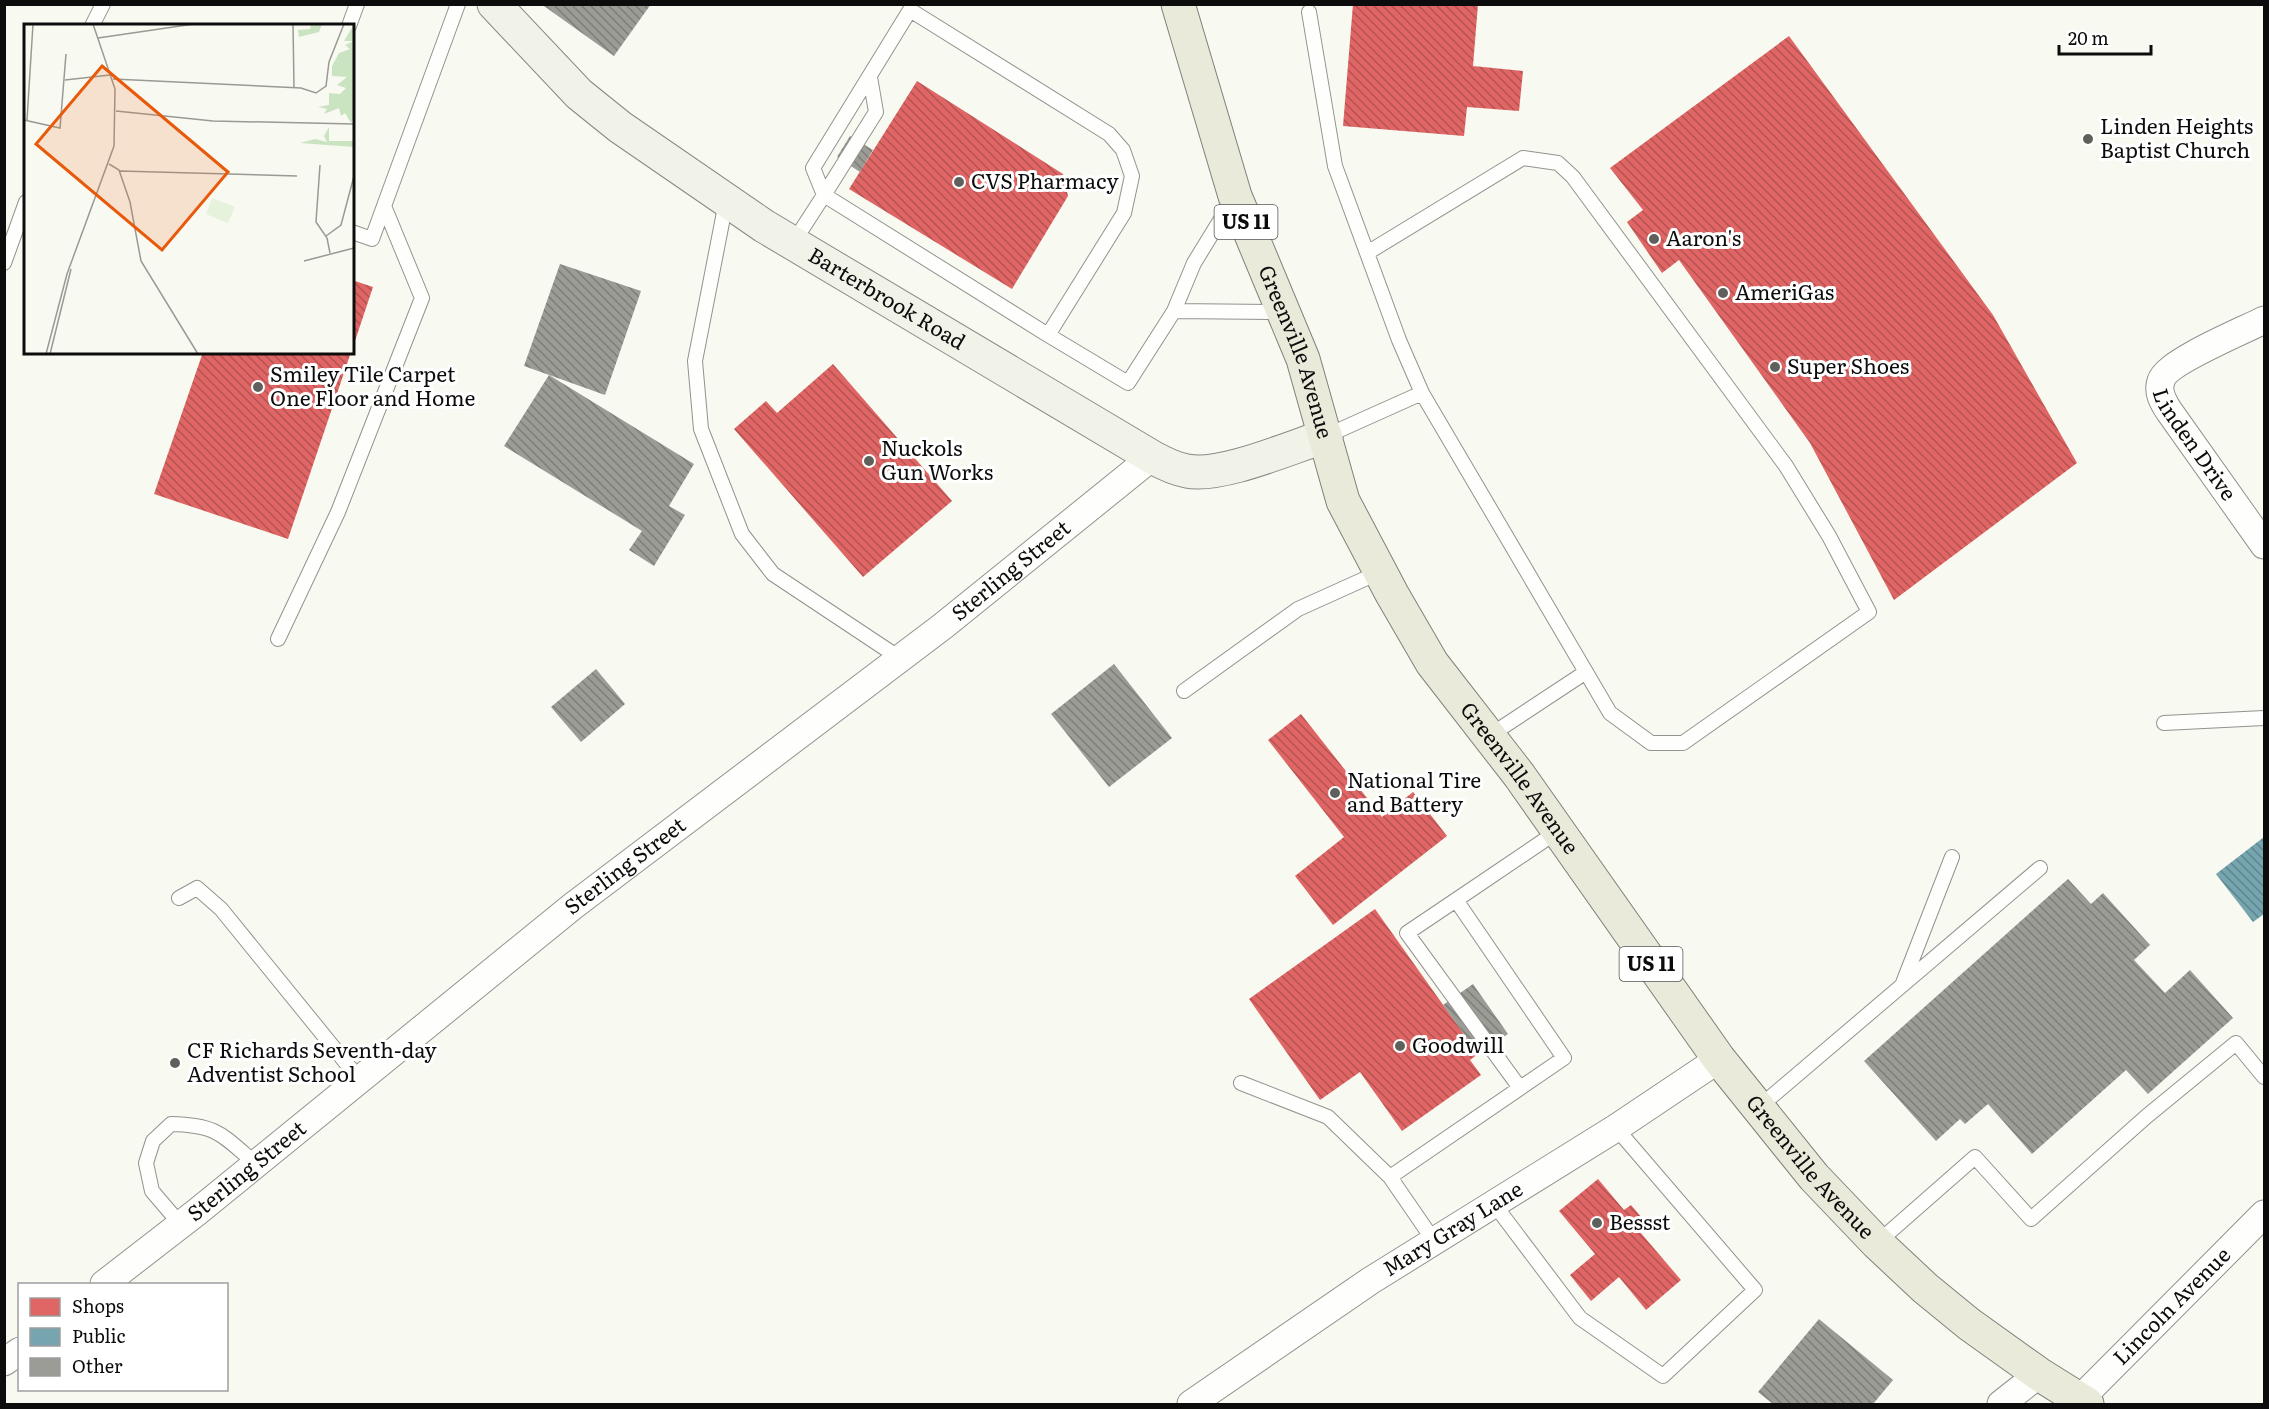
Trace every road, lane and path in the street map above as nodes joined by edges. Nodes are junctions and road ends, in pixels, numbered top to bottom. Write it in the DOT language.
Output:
graph roads {
  1 [pos="103,4"];
  2 [pos="357,4"];
  3 [pos="458,4"];
  4 [pos="494,4"];
  5 [pos="1178,4"];
  6 [pos="1310,12"];
  7 [pos="93,24"];
  8 [pos="350,24"];
  9 [pos="870,77"];
  10 [pos="824,195"];
  11 [pos="1235,196"];
  12 [pos="726,200"];
  13 [pos="384,206"];
  14 [pos="24,208"];
  15 [pos="354,233"];
  16 [pos="793,243"];
  17 [pos="1367,253"];
  18 [pos="4,263"];
  19 [pos="1173,311"];
  20 [pos="1283,312"];
  21 [pos="2265,320"];
  22 [pos="1048,335"];
  23 [pos="1422,393"];
  24 [pos="1326,435"];
  25 [pos="1152,457"];
  26 [pos="2265,545"];
  27 [pos="1380,572"];
  28 [pos="278,639"];
  29 [pos="901,658"];
  30 [pos="1586,672"];
  31 [pos="1184,691"];
  32 [pos="2265,718"];
  33 [pos="2164,723"];
  34 [pos="1489,736"];
  35 [pos="1558,831"];
  36 [pos="1952,857"];
  37 [pos="2040,868"];
  38 [pos="179,898"];
  39 [pos="1456,900"];
  40 [pos="1902,985"];
  41 [pos="1719,1059"];
  42 [pos="2265,1077"];
  43 [pos="360,1080"];
  44 [pos="1241,1083"];
  45 [pos="1520,1088"];
  46 [pos="1758,1108"];
  47 [pos="1616,1128"];
  48 [pos="256,1164"];
  49 [pos="1390,1177"];
  50 [pos="1494,1204"];
  51 [pos="2265,1214"];
  52 [pos="181,1225"];
  53 [pos="1434,1241"];
  54 [pos="1877,1243"];
  55 [pos="105,1283"];
  56 [pos="18,1352"];
  57 [pos="4,1362"];
  58 [pos="2039,1374"];
  59 [pos="2083,1402"];
  60 [pos="1191,1404"];
  61 [pos="2001,1404"];
  1 -- 7 [label="lane"];
  2 -- 8 [label="lane"];
  3 -- 13 [label="lane"];
  4 -- 12 [label="street, Barterbrook Road"];
  5 -- 11 [label="main road, Greenville Avenue / US 11"];
  6 -- 17 [label="lane"];
  9 -- 10 [label="lane"];
  9 -- 10 [label="lane"];
  9 -- 22 [label="lane"];
  10 -- 16 [label="lane"];
  10 -- 22 [label="lane"];
  11 -- 19 [label="lane"];
  11 -- 20 [label="main road, Greenville Avenue / US 11"];
  12 -- 16 [label="street, Barterbrook Road"];
  12 -- 29 [label="lane"];
  13 -- 15 [label="lane"];
  13 -- 28 [label="lane"];
  14 -- 18 [label="lane"];
  16 -- 25 [label="street, Barterbrook Road"];
  17 -- 23 [label="lane"];
  17 -- 30 [label="lane"];
  19 -- 20 [label="lane"];
  19 -- 22 [label="lane"];
  20 -- 24 [label="main road, Greenville Avenue / US 11"];
  21 -- 26 [label="street, Linden Drive"];
  23 -- 24 [label="lane"];
  23 -- 30 [label="lane"];
  24 -- 25 [label="street, Barterbrook Road"];
  24 -- 27 [label="main road, Greenville Avenue / US 11"];
  25 -- 29 [label="street, Sterling Street"];
  27 -- 31 [label="lane"];
  27 -- 34 [label="main road, Greenville Avenue / US 11"];
  29 -- 43 [label="street, Sterling Street"];
  30 -- 34 [label="lane"];
  32 -- 33 [label="lane"];
  34 -- 35 [label="main road, Greenville Avenue / US 11"];
  35 -- 39 [label="lane"];
  35 -- 41 [label="main road, Greenville Avenue / US 11"];
  36 -- 40 [label="lane"];
  37 -- 40 [label="lane"];
  38 -- 43 [label="lane"];
  39 -- 45 [label="lane"];
  39 -- 45 [label="lane"];
  40 -- 46 [label="lane"];
  41 -- 46 [label="main road, Greenville Avenue / US 11"];
  41 -- 47 [label="street, Mary Gray Lane"];
  42 -- 54 [label="lane"];
  43 -- 48 [label="street, Sterling Street"];
  44 -- 49 [label="lane"];
  45 -- 49 [label="lane"];
  46 -- 54 [label="main road, Greenville Avenue / US 11"];
  47 -- 50 [label="street, Mary Gray Lane"];
  47 -- 50 [label="lane"];
  48 -- 52 [label="street, Sterling Street"];
  48 -- 52 [label="lane"];
  49 -- 53 [label="lane"];
  50 -- 53 [label="street, Mary Gray Lane"];
  51 -- 59 [label="street, Lincoln Avenue"];
  52 -- 55 [label="street, Sterling Street"];
  53 -- 60 [label="street, Mary Gray Lane"];
  54 -- 58 [label="main road, Greenville Avenue / US 11"];
  56 -- 57 [label="street"];
  58 -- 59 [label="main road, Greenville Avenue / US 11"];
  58 -- 61 [label="street"];
}
